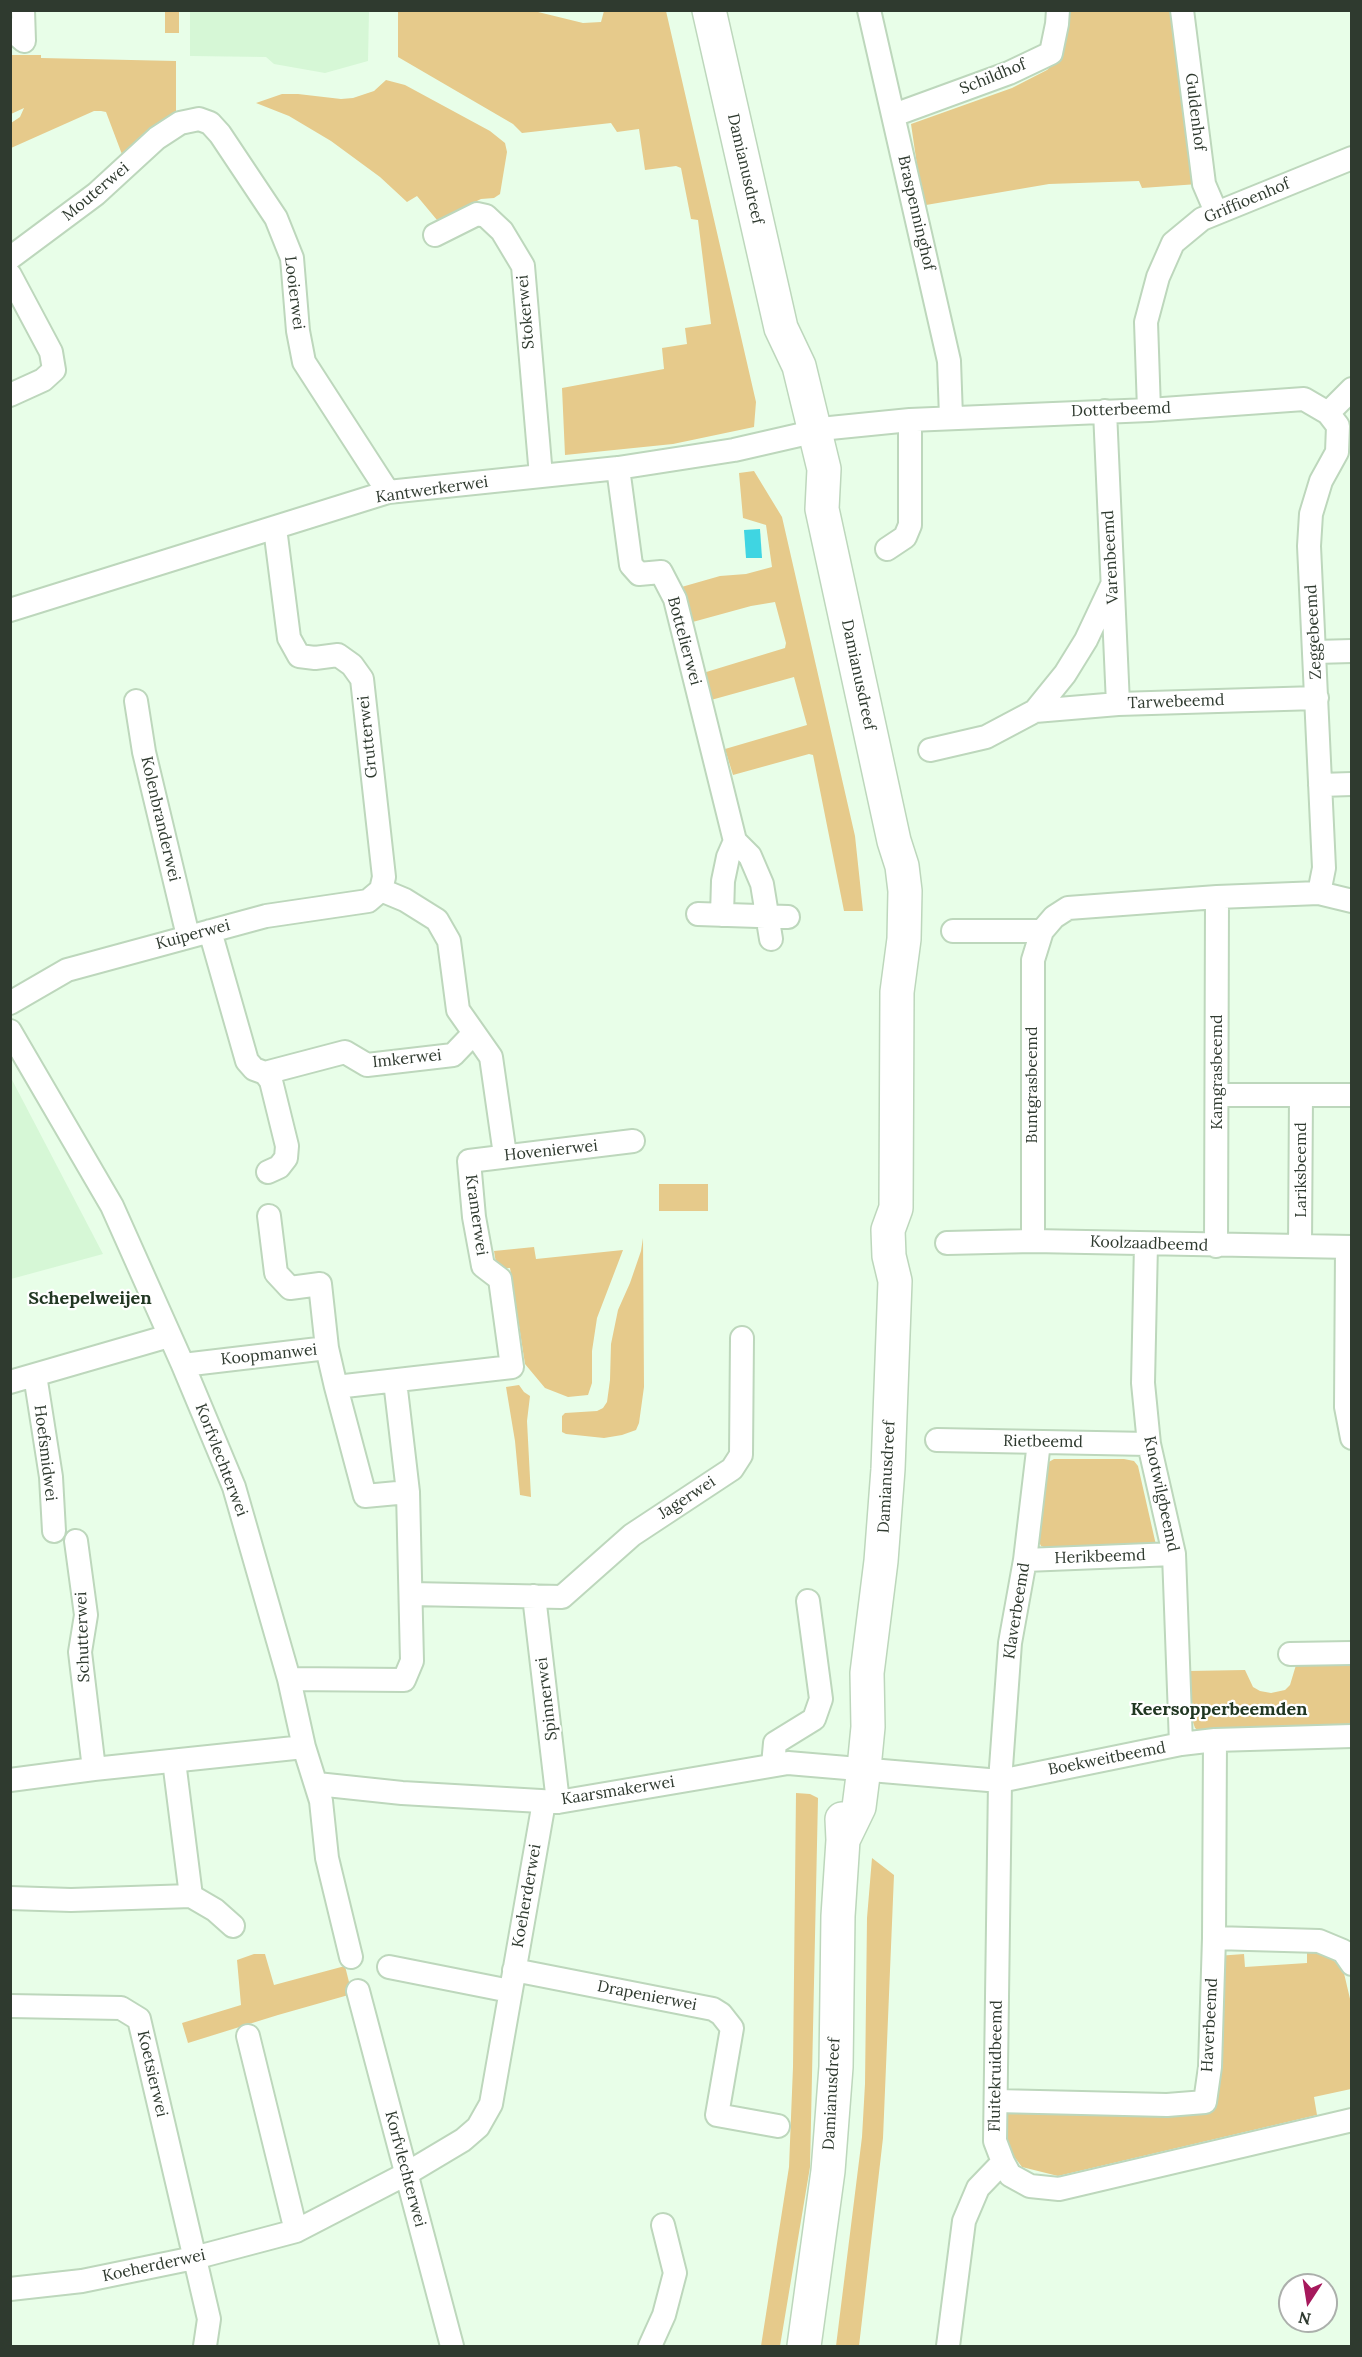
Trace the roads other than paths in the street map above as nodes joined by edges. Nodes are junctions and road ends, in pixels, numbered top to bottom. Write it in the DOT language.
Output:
graph roads {
  1 [pos="24,10"];
  2 [pos="709,10"];
  3 [pos="869,10"];
  4 [pos="1058,10"];
  5 [pos="1182,10"];
  6 [pos="10,29"];
  7 [pos="894,115"];
  8 [pos="180,123"];
  9 [pos="1352,158"];
  10 [pos="1216,212"];
  11 [pos="435,235"];
  12 [pos="10,258"];
  13 [pos="10,275"];
  14 [pos="1352,389"];
  15 [pos="10,395"];
  16 [pos="1149,410"];
  17 [pos="1105,411"];
  18 [pos="1328,413"];
  19 [pos="951,417"];
  20 [pos="910,420"];
  21 [pos="805,434"];
  22 [pos="618,468"];
  23 [pos="542,476"];
  24 [pos="388,492"];
  25 [pos="275,528"];
  26 [pos="887,549"];
  27 [pos="1113,583"];
  28 [pos="10,610"];
  29 [pos="1352,651"];
  30 [pos="1315,652"];
  31 [pos="1317,698"];
  32 [pos="136,701"];
  33 [pos="1118,704"];
  34 [pos="1035,711"];
  35 [pos="930,750"];
  36 [pos="1352,784"];
  37 [pos="1320,785"];
  38 [pos="735,841"];
  39 [pos="381,890"];
  40 [pos="1319,893"];
  41 [pos="1217,897"];
  42 [pos="1352,901"];
  43 [pos="698,914"];
  44 [pos="722,915"];
  45 [pos="777,916"];
  46 [pos="952,931"];
  47 [pos="1042,931"];
  48 [pos="199,933"];
  49 [pos="771,939"];
  50 [pos="10,1003"];
  51 [pos="10,1031"];
  52 [pos="474,1033"];
  53 [pos="266,1073"];
  54 [pos="1218,1095"];
  55 [pos="1301,1095"];
  56 [pos="1352,1095"];
  57 [pos="633,1141"];
  58 [pos="505,1155"];
  59 [pos="469,1161"];
  60 [pos="268,1172"];
  61 [pos="269,1216"];
  62 [pos="1033,1241"];
  63 [pos="947,1243"];
  64 [pos="1146,1244"];
  65 [pos="1216,1246"];
  66 [pos="1300,1246"];
  67 [pos="1349,1247"];
  68 [pos="169,1336"];
  69 [pos="742,1338"];
  70 [pos="327,1348"];
  71 [pos="183,1365"];
  72 [pos="35,1375"];
  73 [pos="395,1381"];
  74 [pos="10,1382"];
  75 [pos="336,1387"];
  76 [pos="1352,1438"];
  77 [pos="937,1440"];
  78 [pos="1039,1442"];
  79 [pos="1149,1444"];
  80 [pos="408,1492"];
  81 [pos="54,1531"];
  82 [pos="76,1541"];
  83 [pos="1174,1554"];
  84 [pos="1025,1560"];
  85 [pos="411,1594"];
  86 [pos="534,1596"];
  87 [pos="808,1601"];
  88 [pos="1352,1653"];
  89 [pos="1290,1654"];
  90 [pos="290,1679"];
  91 [pos="1352,1736"];
  92 [pos="1215,1740"];
  93 [pos="1181,1744"];
  94 [pos="304,1747"];
  95 [pos="174,1761"];
  96 [pos="773,1765"];
  97 [pos="855,1767"];
  98 [pos="94,1769"];
  99 [pos="10,1780"];
  100 [pos="1000,1781"];
  101 [pos="317,1784"];
  102 [pos="551,1802"];
  103 [pos="191,1896"];
  104 [pos="10,1898"];
  105 [pos="233,1926"];
  106 [pos="1214,1938"];
  107 [pos="351,1957"];
  108 [pos="1352,1964"];
  109 [pos="389,1968"];
  110 [pos="512,1981"];
  111 [pos="358,1991"];
  112 [pos="10,2006"];
  113 [pos="248,2036"];
  114 [pos="996,2101"];
  115 [pos="1352,2120"];
  116 [pos="778,2126"];
  117 [pos="1003,2162"];
  118 [pos="406,2174"];
  119 [pos="663,2225"];
  120 [pos="296,2231"];
  121 [pos="194,2258"];
  122 [pos="10,2289"];
  123 [pos="205,2346"];
  124 [pos="452,2346"];
  125 [pos="650,2346"];
  126 [pos="804,2346"];
  127 [pos="948,2346"];
  1 -- 6 [label="street"];
  2 -- 21 [label="street, Damianusdreef"];
  3 -- 7 [label="street, Braspenninghof"];
  4 -- 7 [label="street, Schildhof"];
  5 -- 10 [label="street, Guldenhof"];
  7 -- 19 [label="street, Braspenninghof"];
  8 -- 12 [label="street, Mouterwei"];
  8 -- 24 [label="street, Looierwei"];
  9 -- 10 [label="street, Griffioenhof"];
  10 -- 16 [label="street, Griffioenhof"];
  11 -- 23 [label="street, Stokerwei"];
  13 -- 15 [label="street"];
  14 -- 18 [label="street"];
  16 -- 17 [label="street, Dotterbeemd"];
  16 -- 18 [label="street, Dotterbeemd"];
  17 -- 19 [label="street, Dotterbeemd"];
  17 -- 27 [label="street, Varenbeemd"];
  18 -- 30 [label="street, Zeggebeemd"];
  19 -- 20 [label="street, Dotterbeemd"];
  20 -- 21 [label="street, Dotterbeemd"];
  20 -- 26 [label="street"];
  21 -- 22 [label="street, Kantwerkerwei"];
  21 -- 97 [label="street, Damianusdreef"];
  22 -- 23 [label="street, Kantwerkerwei"];
  22 -- 38 [label="street, Bottelierwei"];
  23 -- 24 [label="street, Kantwerkerwei"];
  24 -- 25 [label="street, Kantwerkerwei"];
  25 -- 28 [label="street, Kantwerkerwei"];
  25 -- 39 [label="street, Grutterwei"];
  27 -- 33 [label="street, Varenbeemd"];
  27 -- 34 [label="street, Tarwebeemd"];
  29 -- 30 [label="street"];
  30 -- 31 [label="street, Zeggebeemd"];
  31 -- 33 [label="street, Tarwebeemd"];
  31 -- 37 [label="street, Zeggebeemd"];
  32 -- 48 [label="street, Kolenbranderwei"];
  33 -- 34 [label="street, Tarwebeemd"];
  34 -- 35 [label="street, Tarwebeemd"];
  36 -- 37 [label="street"];
  37 -- 40 [label="street, Zeggebeemd"];
  38 -- 44 [label="street"];
  38 -- 45 [label="street, Bottelierwei"];
  39 -- 48 [label="street, Kuiperwei"];
  39 -- 52 [label="street"];
  40 -- 41 [label="street, Buntgrasbeemd"];
  40 -- 42 [label="street"];
  41 -- 47 [label="street, Buntgrasbeemd"];
  41 -- 54 [label="street, Kamgrasbeemd"];
  43 -- 44 [label="street"];
  44 -- 45 [label="street"];
  45 -- 49 [label="street, Bottelierwei"];
  46 -- 47 [label="street"];
  47 -- 62 [label="street, Buntgrasbeemd"];
  48 -- 50 [label="street, Kuiperwei"];
  48 -- 53 [label="street"];
  51 -- 68 [label="street, Korfvlechterwei"];
  52 -- 53 [label="street, Imkerwei"];
  52 -- 58 [label="street"];
  53 -- 60 [label="street"];
  54 -- 55 [label="street"];
  54 -- 65 [label="street, Kamgrasbeemd"];
  55 -- 56 [label="street"];
  55 -- 66 [label="street, Lariksbeemd"];
  57 -- 58 [label="street, Hovenierwei"];
  58 -- 59 [label="street, Hovenierwei"];
  59 -- 73 [label="street, Kramerwei"];
  61 -- 70 [label="street, Koopmanwei"];
  62 -- 63 [label="street, Koolzaadbeemd"];
  62 -- 64 [label="street, Koolzaadbeemd"];
  64 -- 65 [label="street, Koolzaadbeemd"];
  64 -- 79 [label="street, Knotwilgbeemd"];
  65 -- 66 [label="street, Koolzaadbeemd"];
  66 -- 67 [label="street, Koolzaadbeemd"];
  67 -- 76 [label="street"];
  68 -- 71 [label="street, Korfvlechterwei"];
  68 -- 72 [label="street"];
  69 -- 86 [label="street, Jagerwei"];
  70 -- 71 [label="street, Koopmanwei"];
  70 -- 75 [label="street"];
  71 -- 90 [label="street, Korfvlechterwei"];
  72 -- 74 [label="street"];
  72 -- 81 [label="street, Hoefsmidwei"];
  73 -- 75 [label="street"];
  73 -- 80 [label="street"];
  75 -- 80 [label="street"];
  77 -- 78 [label="street, Rietbeemd"];
  78 -- 79 [label="street, Rietbeemd"];
  78 -- 84 [label="street, Klaverbeemd"];
  79 -- 83 [label="street, Knotwilgbeemd"];
  80 -- 85 [label="street"];
  82 -- 98 [label="street, Schutterwei"];
  83 -- 84 [label="street, Herikbeemd"];
  83 -- 93 [label="street, Knotwilgbeemd"];
  84 -- 100 [label="street, Klaverbeemd"];
  85 -- 86 [label="street, Jagerwei"];
  85 -- 90 [label="street"];
  86 -- 102 [label="street, Spinnerwei"];
  87 -- 96 [label="street"];
  88 -- 89 [label="street"];
  90 -- 94 [label="street, Korfvlechterwei"];
  91 -- 92 [label="street, Boekweitbeemd"];
  92 -- 93 [label="street, Boekweitbeemd"];
  92 -- 106 [label="street, Haverbeemd"];
  93 -- 100 [label="street, Boekweitbeemd"];
  94 -- 95 [label="street"];
  94 -- 101 [label="street, Korfvlechterwei"];
  95 -- 98 [label="street"];
  95 -- 103 [label="street"];
  96 -- 97 [label="street, Kaarsmakerwei"];
  96 -- 102 [label="street, Kaarsmakerwei"];
  97 -- 100 [label="street, Boekweitbeemd"];
  97 -- 126 [label="street, Damianusdreef"];
  98 -- 99 [label="street"];
  100 -- 114 [label="street, Fluitekruidbeemd"];
  101 -- 102 [label="street, Kaarsmakerwei"];
  101 -- 107 [label="street, Korfvlechterwei"];
  102 -- 110 [label="street, Koeherderwei"];
  103 -- 104 [label="street"];
  103 -- 105 [label="street"];
  106 -- 108 [label="street"];
  106 -- 114 [label="street, Haverbeemd"];
  109 -- 110 [label="street"];
  110 -- 116 [label="street, Drapenierwei"];
  110 -- 118 [label="street, Koeherderwei"];
  111 -- 118 [label="street, Korfvlechterwei"];
  112 -- 121 [label="street, Koetsierwei"];
  113 -- 120 [label="street"];
  114 -- 117 [label="street, Fluitekruidbeemd"];
  115 -- 117 [label="street, Fluitekruidbeemd"];
  117 -- 127 [label="street"];
  118 -- 120 [label="street, Koeherderwei"];
  118 -- 124 [label="street, Korfvlechterwei"];
  119 -- 125 [label="street"];
  120 -- 121 [label="street, Koeherderwei"];
  121 -- 122 [label="street, Koeherderwei"];
  121 -- 123 [label="street, Koetsierwei"];
}
